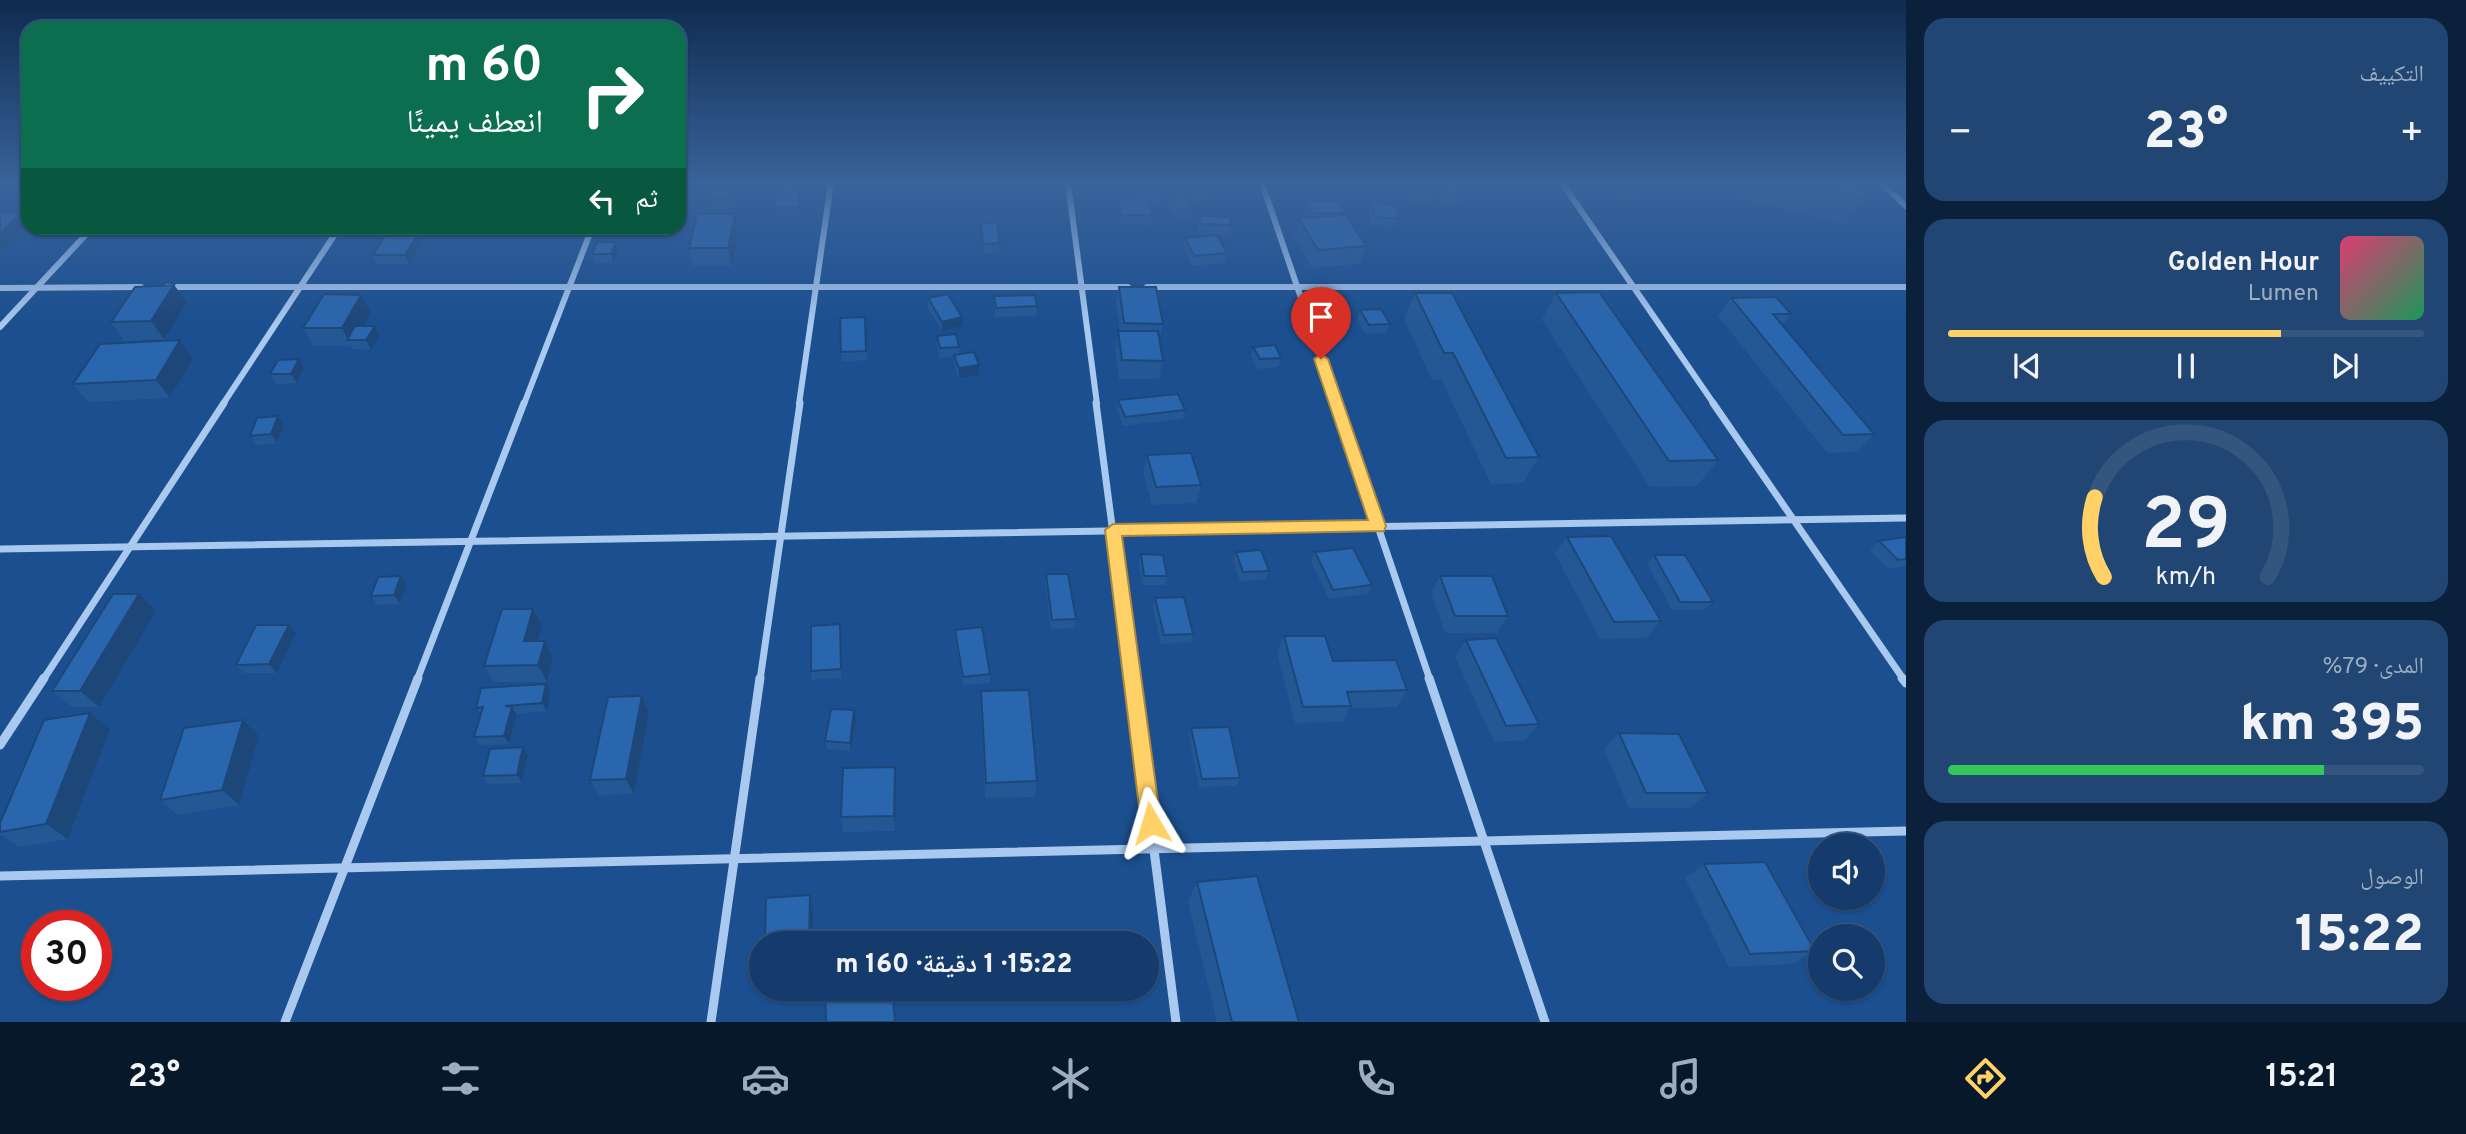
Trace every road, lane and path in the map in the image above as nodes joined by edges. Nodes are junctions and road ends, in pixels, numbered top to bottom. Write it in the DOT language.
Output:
graph roads {
  1 [pos="824,231"];
  2 [pos="1074,231"];
  3 [pos="1278,231"];
  4 [pos="1595,231"];
  5 [pos="85,235"];
  6 [pos="334,235"];
  7 [pos="589,235"];
  8 [pos="161,287"];
  9 [pos="300,287"];
  10 [pos="816,287"];
  11 [pos="1082,287"];
  12 [pos="1297,287"];
  13 [pos="1633,287"];
  14 [pos="1906,287"];
  15 [pos="0,288"];
  16 [pos="36,288"];
  17 [pos="147,288"];
  18 [pos="569,288"];
  19 [pos="0,327"];
  20 [pos="1906,517"];
  21 [pos="1793,519"];
  22 [pos="1378,526"];
  23 [pos="1113,530"];
  24 [pos="780,537"];
  25 [pos="471,541"];
  26 [pos="130,547"];
  27 [pos="0,549"];
  28 [pos="1906,684"];
  29 [pos="0,745"];
  30 [pos="1906,831"];
  31 [pos="1484,842"];
  32 [pos="1154,849"];
  33 [pos="735,859"];
  34 [pos="344,868"];
  35 [pos="0,876"];
  36 [pos="285,1022"];
  37 [pos="711,1022"];
  38 [pos="1176,1022"];
  39 [pos="1545,1022"];
  1 -- 10 [label="street"];
  2 -- 11 [label="street"];
  3 -- 12 [label="street"];
  4 -- 13 [label="street"];
  5 -- 16 [label="street"];
  6 -- 9 [label="street"];
  7 -- 18 [label="street"];
  8 -- 9 [label="street"];
  9 -- 18 [label="street"];
  9 -- 26 [label="street"];
  10 -- 11 [label="street"];
  10 -- 18 [label="street"];
  10 -- 24 [label="street"];
  11 -- 12 [label="street"];
  11 -- 23 [label="street"];
  12 -- 13 [label="street"];
  12 -- 22 [label="street"];
  13 -- 14 [label="street"];
  13 -- 21 [label="street"];
  15 -- 16 [label="street"];
  16 -- 17 [label="street"];
  16 -- 19 [label="street"];
  18 -- 25 [label="street"];
  20 -- 21 [label="street"];
  21 -- 22 [label="street"];
  21 -- 28 [label="street"];
  22 -- 23 [label="street"];
  22 -- 31 [label="street"];
  23 -- 24 [label="street"];
  23 -- 32 [label="street"];
  24 -- 25 [label="street"];
  24 -- 33 [label="street"];
  25 -- 26 [label="street"];
  25 -- 34 [label="street"];
  26 -- 27 [label="street"];
  26 -- 29 [label="street"];
  30 -- 31 [label="street"];
  31 -- 32 [label="street"];
  31 -- 39 [label="street"];
  32 -- 33 [label="street"];
  32 -- 38 [label="street"];
  33 -- 34 [label="street"];
  33 -- 37 [label="street"];
  34 -- 35 [label="street"];
  34 -- 36 [label="street"];
}
